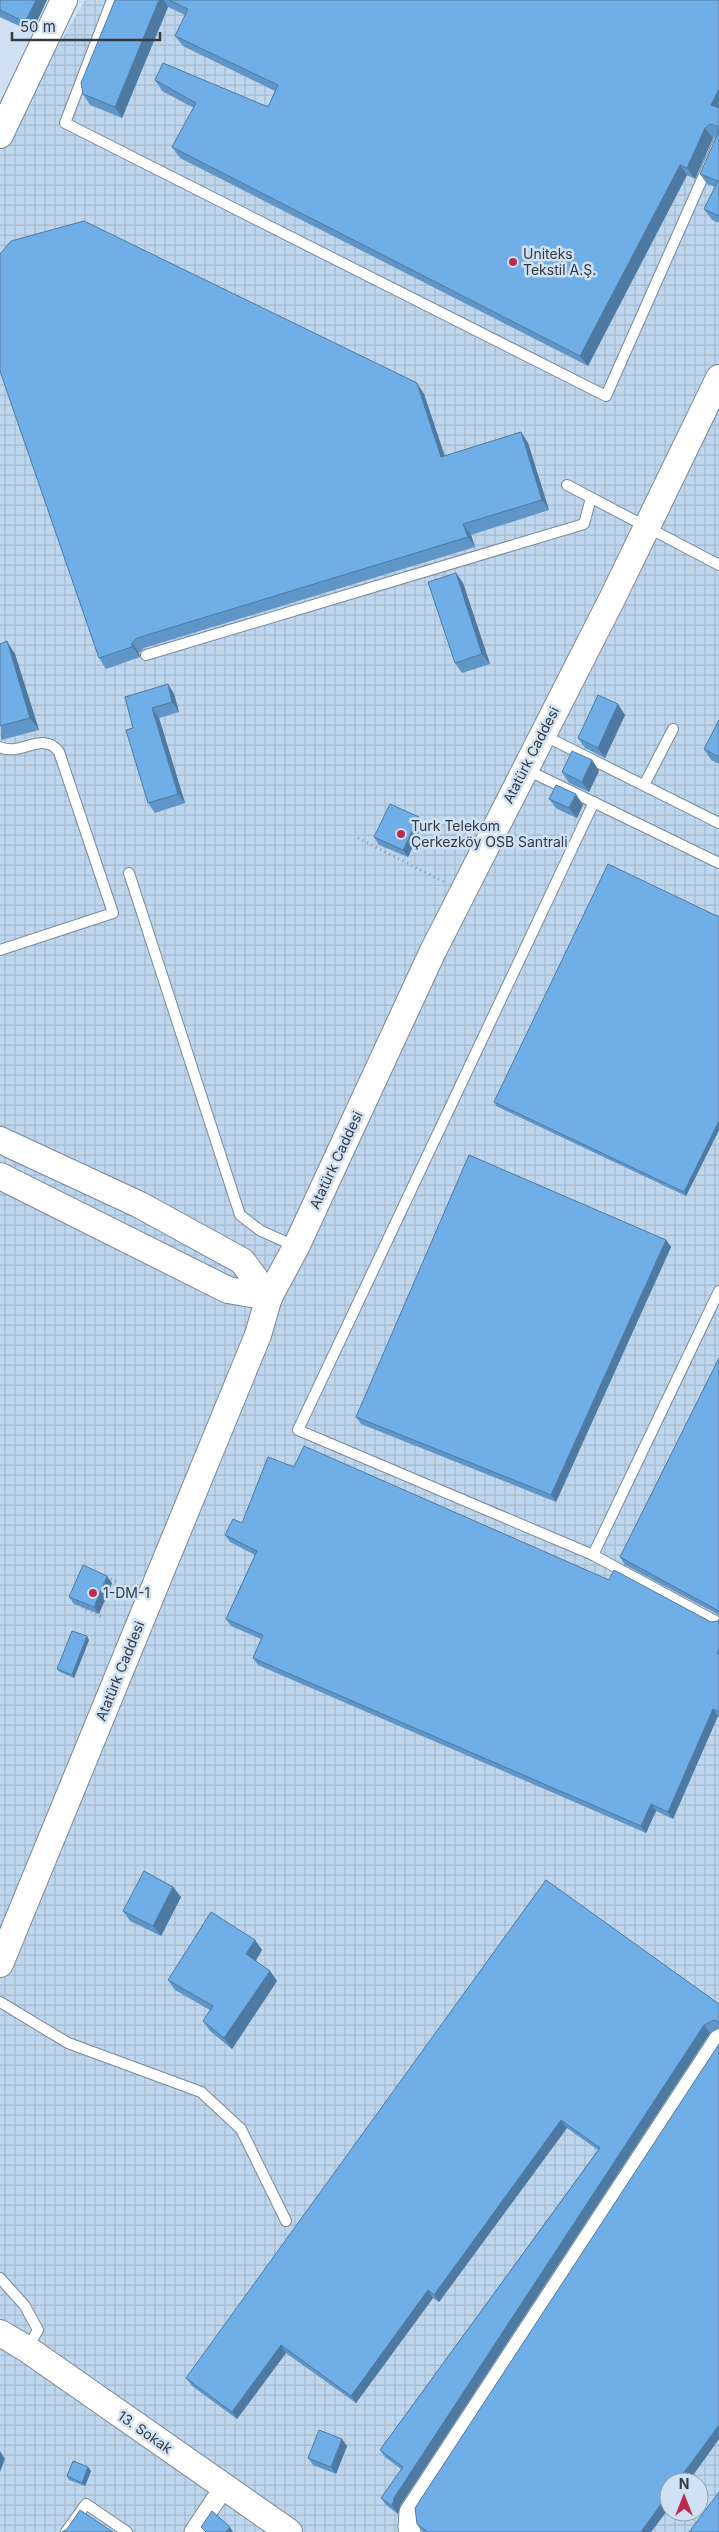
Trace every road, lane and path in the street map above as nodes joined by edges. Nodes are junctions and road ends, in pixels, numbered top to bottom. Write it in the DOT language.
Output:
graph roads {
  1 [pos="64,0"];
  2 [pos="112,0"];
  3 [pos="0,135"];
  4 [pos="719,141"];
  5 [pos="719,378"];
  6 [pos="567,485"];
  7 [pos="591,498"];
  8 [pos="647,528"];
  9 [pos="719,565"];
  10 [pos="146,655"];
  11 [pos="673,729"];
  12 [pos="541,734"];
  13 [pos="0,748"];
  14 [pos="524,769"];
  15 [pos="644,785"];
  16 [pos="594,802"];
  17 [pos="719,823"];
  18 [pos="358,838"];
  19 [pos="719,862"];
  20 [pos="129,873"];
  21 [pos="444,882"];
  22 [pos="0,950"];
  23 [pos="0,1140"];
  24 [pos="0,1176"];
  25 [pos="296,1247"];
  26 [pos="719,1291"];
  27 [pos="268,1296"];
  28 [pos="593,1555"];
  29 [pos="98,1574"];
  30 [pos="119,1583"];
  31 [pos="82,1607"];
  32 [pos="103,1617"];
  33 [pos="719,1623"];
  34 [pos="0,1964"];
  35 [pos="0,2002"];
  36 [pos="719,2039"];
  37 [pos="286,2221"];
  38 [pos="0,2278"];
  39 [pos="0,2333"];
  40 [pos="27,2349"];
  41 [pos="224,2487"];
  42 [pos="66,2532"];
  43 [pos="127,2532"];
  44 [pos="194,2532"];
  45 [pos="289,2532"];
  46 [pos="411,2532"];
  1 -- 3 [label="street"];
  2 -- 4 [label="lane"];
  5 -- 8 [label="street, Atatürk Caddesi"];
  6 -- 7 [label="lane"];
  7 -- 8 [label="lane"];
  7 -- 10 [label="lane"];
  8 -- 9 [label="lane"];
  8 -- 12 [label="street, Atatürk Caddesi"];
  11 -- 15 [label="lane"];
  12 -- 14 [label="street, Atatürk Caddesi"];
  12 -- 15 [label="lane"];
  13 -- 22 [label="lane"];
  14 -- 16 [label="lane"];
  14 -- 25 [label="street, Atatürk Caddesi"];
  15 -- 17 [label="lane"];
  16 -- 19 [label="lane"];
  16 -- 28 [label="lane"];
  18 -- 21 [label="path"];
  20 -- 25 [label="lane"];
  23 -- 27 [label="street"];
  24 -- 27 [label="street"];
  25 -- 27 [label="street, Atatürk Caddesi"];
  26 -- 28 [label="lane"];
  27 -- 34 [label="street, Atatürk Caddesi"];
  28 -- 33 [label="lane"];
  29 -- 30 [label="path"];
  31 -- 32 [label="path"];
  35 -- 37 [label="lane"];
  36 -- 46 [label="street"];
  38 -- 40 [label="lane"];
  39 -- 40 [label="street, 13. Sokak"];
  40 -- 41 [label="street, 13. Sokak"];
  41 -- 44 [label="street"];
  41 -- 45 [label="street, 13. Sokak"];
  42 -- 43 [label="lane"];
}
